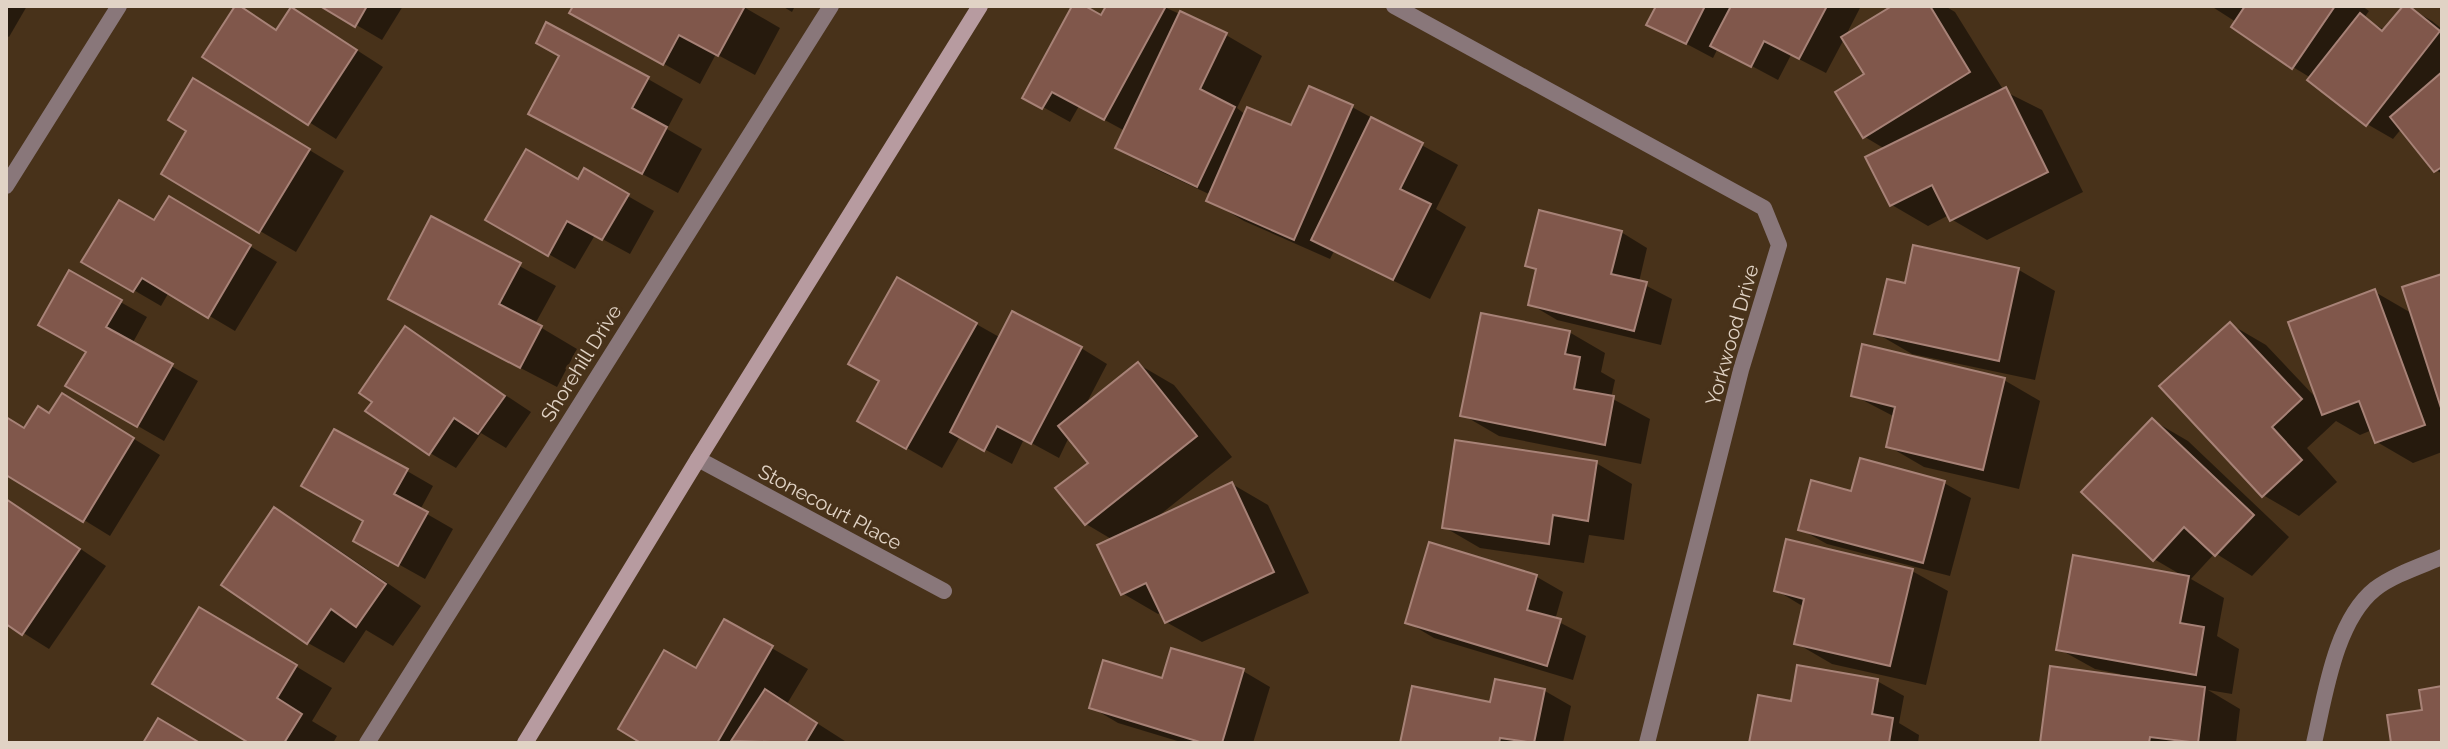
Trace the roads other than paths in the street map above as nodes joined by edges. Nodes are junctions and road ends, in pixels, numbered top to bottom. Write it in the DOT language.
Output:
graph roads {
  1 [pos="119,6"];
  2 [pos="831,6"];
  3 [pos="980,6"];
  4 [pos="1394,6"];
  5 [pos="6,186"];
  6 [pos="698,459"];
  7 [pos="2442,557"];
  8 [pos="944,591"];
  9 [pos="367,743"];
  10 [pos="525,743"];
  11 [pos="1647,743"];
  12 [pos="2314,743"];
  1 -- 5 [label="street"];
  2 -- 9 [label="street, Shorehill Drive"];
  3 -- 6 [label="street"];
  4 -- 11 [label="street, Yorkwood Drive"];
  6 -- 8 [label="street, Stonecourt Place"];
  6 -- 10 [label="street"];
  7 -- 12 [label="street"];
}
